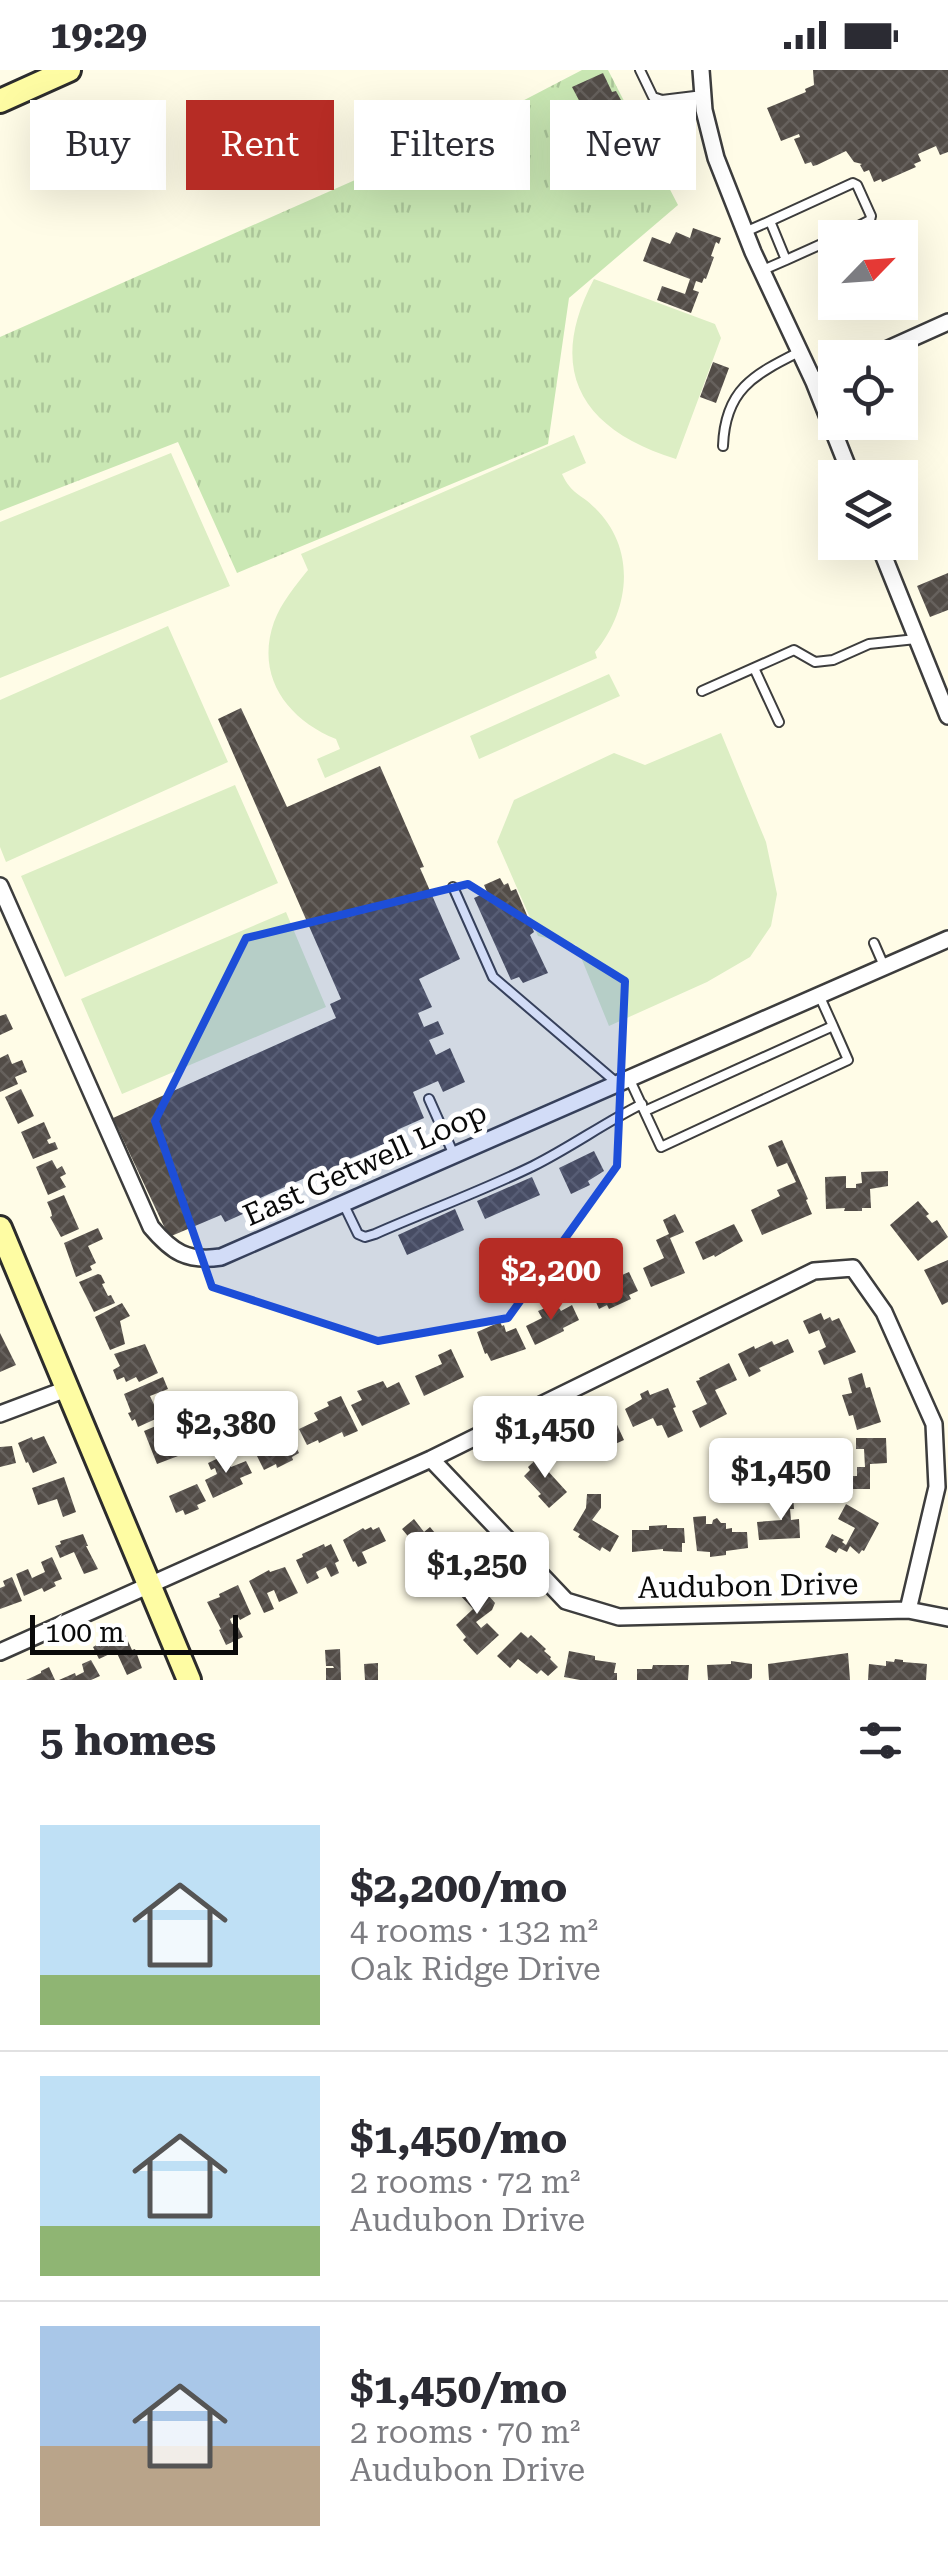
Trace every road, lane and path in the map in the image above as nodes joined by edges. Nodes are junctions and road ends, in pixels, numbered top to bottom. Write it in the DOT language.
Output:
graph roads {
  1 [pos="70,70"];
  2 [pos="640,70"];
  3 [pos="701,70"];
  4 [pos="703,95"];
  5 [pos="0,101"];
  6 [pos="770,220"];
  7 [pos="870,220"];
  8 [pos="745,232"];
  9 [pos="818,246"];
  10 [pos="786,260"];
  11 [pos="761,271"];
  12 [pos="948,322"];
  13 [pos="908,340"];
  14 [pos="799,352"];
  15 [pos="818,380"];
  16 [pos="814,382"];
  17 [pos="723,446"];
  18 [pos="845,460"];
  19 [pos="885,560"];
  20 [pos="916,639"];
  21 [pos="754,668"];
  22 [pos="702,691"];
  23 [pos="948,716"];
  24 [pos="779,722"];
  25 [pos="0,886"];
  26 [pos="453,887"];
  27 [pos="948,939"];
  28 [pos="874,943"];
  29 [pos="884,966"];
  30 [pos="818,995"];
  31 [pos="832,1026"];
  32 [pos="624,1081"];
  33 [pos="430,1100"];
  34 [pos="644,1108"];
  35 [pos="454,1155"];
  36 [pos="343,1203"];
  37 [pos="0,1228"];
  38 [pos="69,1388"];
  39 [pos="0,1414"];
  40 [pos="432,1460"];
  41 [pos="150,1586"];
  42 [pos="908,1610"];
  43 [pos="948,1618"];
  44 [pos="0,1652"];
  45 [pos="189,1680"];
  1 -- 5 [label="main road"];
  2 -- 4 [label="lane"];
  3 -- 4 [label="street"];
  4 -- 8 [label="street"];
  6 -- 7 [label="lane"];
  6 -- 8 [label="lane"];
  6 -- 10 [label="lane"];
  8 -- 11 [label="street"];
  9 -- 10 [label="lane"];
  10 -- 11 [label="lane"];
  11 -- 14 [label="street"];
  12 -- 13 [label="street"];
  14 -- 16 [label="street"];
  14 -- 17 [label="lane"];
  15 -- 16 [label="street"];
  16 -- 18 [label="street"];
  19 -- 20 [label="street"];
  20 -- 21 [label="lane"];
  20 -- 23 [label="street"];
  21 -- 22 [label="lane"];
  21 -- 24 [label="lane"];
  25 -- 36 [label="street, East Getwell Loop"];
  26 -- 32 [label="lane"];
  27 -- 29 [label="street, East Getwell Loop"];
  28 -- 29 [label="lane"];
  29 -- 30 [label="street, East Getwell Loop"];
  30 -- 31 [label="lane"];
  30 -- 32 [label="street, East Getwell Loop"];
  31 -- 34 [label="lane"];
  31 -- 34 [label="lane"];
  32 -- 34 [label="lane"];
  32 -- 35 [label="street, East Getwell Loop"];
  33 -- 35 [label="lane"];
  34 -- 36 [label="lane"];
  35 -- 36 [label="street, East Getwell Loop"];
  37 -- 38 [label="main road"];
  38 -- 39 [label="street"];
  38 -- 41 [label="main road"];
  40 -- 41 [label="street"];
  40 -- 42 [label="street, Audubon Drive"];
  40 -- 42 [label="street"];
  41 -- 44 [label="street"];
  41 -- 45 [label="main road"];
  42 -- 43 [label="street, Audubon Drive"];
}
